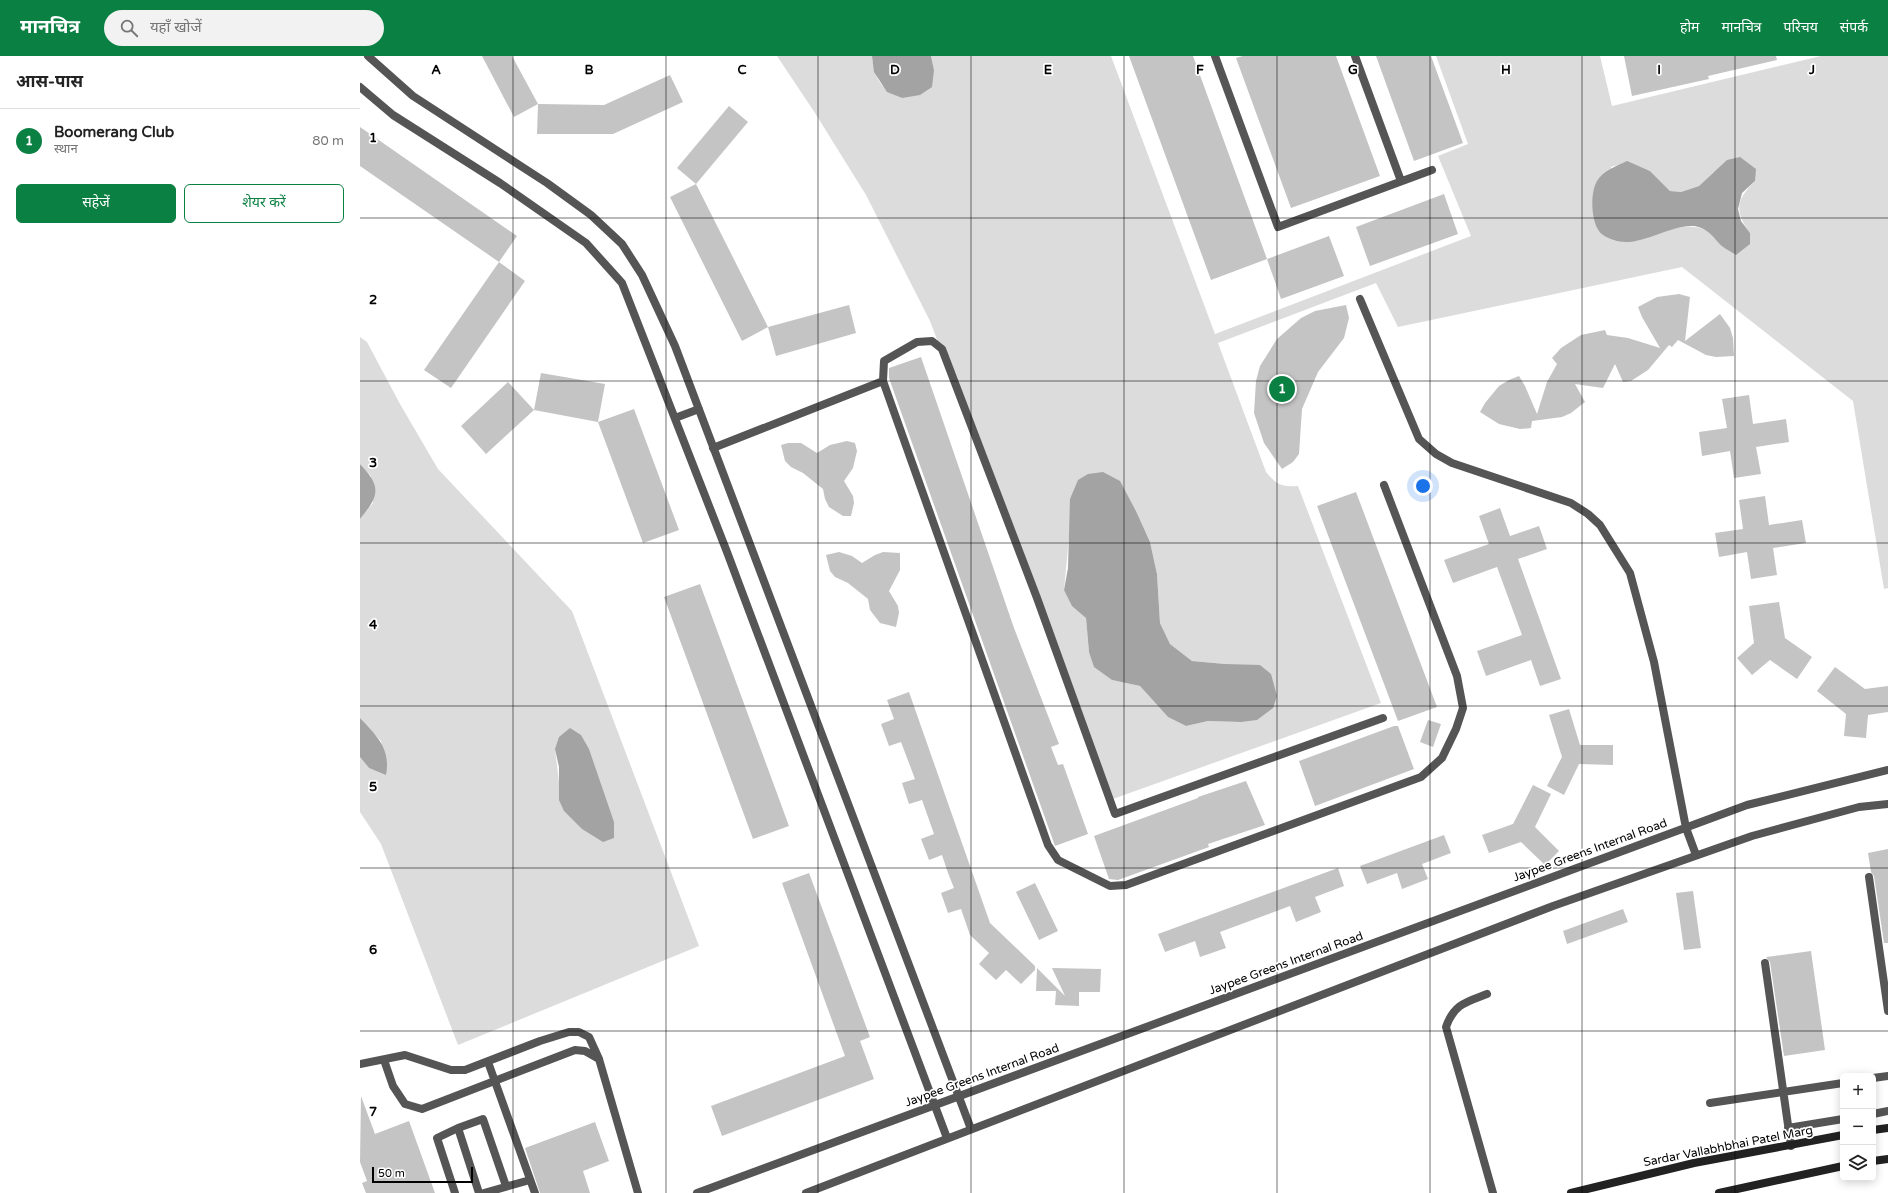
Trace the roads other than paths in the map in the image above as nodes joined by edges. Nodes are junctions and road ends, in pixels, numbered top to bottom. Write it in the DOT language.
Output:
graph roads {
  1 [pos="368,56"];
  2 [pos="1214,56"];
  3 [pos="1355,56"];
  4 [pos="360,87"];
  5 [pos="1432,170"];
  6 [pos="1401,181"];
  7 [pos="1360,299"];
  8 [pos="883,381"];
  9 [pos="699,409"];
  10 [pos="675,418"];
  11 [pos="713,448"];
  12 [pos="1384,485"];
  13 [pos="1383,718"];
  14 [pos="1888,770"];
  15 [pos="1888,804"];
  16 [pos="1686,828"];
  17 [pos="1696,855"];
  18 [pos="1869,877"];
  19 [pos="1765,963"];
  20 [pos="1487,994"];
  21 [pos="1888,1012"];
  22 [pos="599,1059"];
  23 [pos="384,1060"];
  24 [pos="488,1062"];
  25 [pos="360,1064"];
  26 [pos="1888,1076"];
  27 [pos="1876,1078"];
  28 [pos="495,1081"];
  29 [pos="1840,1083"];
  30 [pos="1782,1092"];
  31 [pos="958,1096"];
  32 [pos="1710,1103"];
  33 [pos="935,1105"];
  34 [pos="1888,1111"];
  35 [pos="1876,1113"];
  36 [pos="1840,1119"];
  37 [pos="458,1128"];
  38 [pos="1788,1128"];
  39 [pos="1888,1128"];
  40 [pos="971,1129"];
  41 [pos="1876,1130"];
  42 [pos="1840,1137"];
  43 [pos="947,1138"];
  44 [pos="1791,1146"];
  45 [pos="1888,1159"];
  46 [pos="1876,1161"];
  47 [pos="1840,1167"];
  48 [pos="530,1180"];
  49 [pos="506,1186"];
  50 [pos="493,1192"];
  51 [pos="455,1193"];
  52 [pos="479,1193"];
  53 [pos="484,1193"];
  54 [pos="535,1193"];
  55 [pos="638,1193"];
  56 [pos="698,1193"];
  57 [pos="806,1193"];
  58 [pos="1493,1193"];
  59 [pos="1572,1193"];
  60 [pos="1719,1193"];
  1 -- 9 [label="street"];
  2 -- 6 [label="street"];
  3 -- 6 [label="street"];
  4 -- 10 [label="street"];
  5 -- 6 [label="street"];
  7 -- 16 [label="street"];
  8 -- 11 [label="street"];
  8 -- 12 [label="street"];
  8 -- 13 [label="street"];
  9 -- 10 [label="street"];
  9 -- 11 [label="street"];
  10 -- 33 [label="street"];
  11 -- 31 [label="street"];
  14 -- 16 [label="street, Jaypee Greens Internal Road"];
  15 -- 17 [label="street"];
  16 -- 17 [label="street"];
  16 -- 31 [label="street, Jaypee Greens Internal Road"];
  17 -- 40 [label="street"];
  18 -- 21 [label="street"];
  19 -- 30 [label="street"];
  20 -- 58 [label="street"];
  22 -- 24 [label="street"];
  22 -- 28 [label="street"];
  22 -- 55 [label="street"];
  23 -- 24 [label="street"];
  23 -- 25 [label="street"];
  23 -- 28 [label="street"];
  24 -- 28 [label="street"];
  26 -- 27 [label="street"];
  28 -- 48 [label="street"];
  29 -- 30 [label="street"];
  30 -- 32 [label="street"];
  30 -- 38 [label="street"];
  31 -- 33 [label="street, Jaypee Greens Internal Road"];
  31 -- 40 [label="street"];
  33 -- 43 [label="street"];
  33 -- 56 [label="street, Jaypee Greens Internal Road"];
  34 -- 35 [label="street"];
  36 -- 38 [label="street"];
  37 -- 49 [label="street"];
  37 -- 51 [label="street"];
  37 -- 52 [label="street"];
  38 -- 44 [label="street"];
  39 -- 41 [label="street"];
  40 -- 43 [label="street"];
  42 -- 44 [label="street, Sardar Vallabhbhai Patel Marg"];
  43 -- 57 [label="street"];
  44 -- 59 [label="street, Sardar Vallabhbhai Patel Marg"];
  45 -- 46 [label="street"];
  47 -- 60 [label="street"];
  48 -- 49 [label="street"];
  48 -- 54 [label="street"];
  49 -- 50 [label="street"];
  50 -- 53 [label="street"];
}
